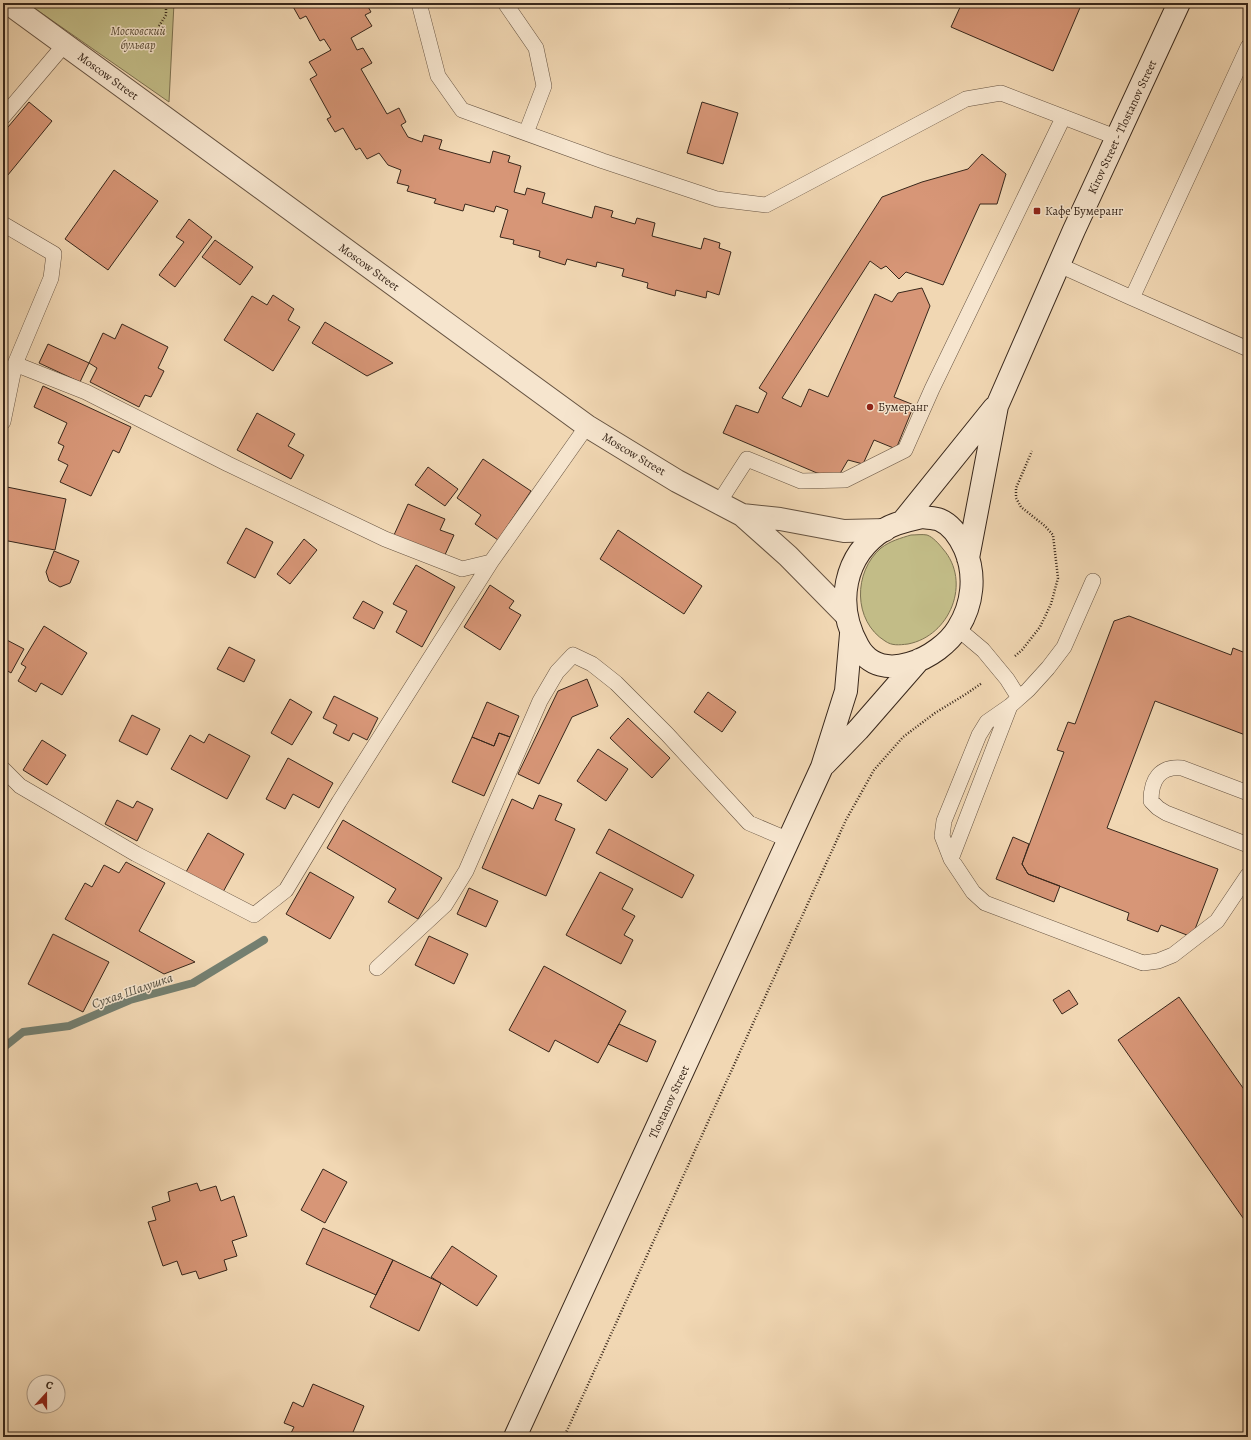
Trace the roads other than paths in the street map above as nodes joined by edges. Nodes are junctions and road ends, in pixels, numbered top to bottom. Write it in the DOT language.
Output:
graph roads {
  1 [pos="8,3"];
  2 [pos="419,3"];
  3 [pos="505,3"];
  4 [pos="1179,3"];
  5 [pos="65,44"];
  6 [pos="1248,47"];
  7 [pos="3,117"];
  8 [pos="1063,118"];
  9 [pos="526,133"];
  10 [pos="1118,138"];
  11 [pos="3,224"];
  12 [pos="1059,265"];
  13 [pos="1132,298"];
  14 [pos="1248,349"];
  15 [pos="15,364"];
  16 [pos="996,406"];
  17 [pos="3,422"];
  18 [pos="587,426"];
  19 [pos="718,504"];
  20 [pos="742,515"];
  21 [pos="894,525"];
  22 [pos="968,558"];
  23 [pos="491,562"];
  24 [pos="1093,581"];
  25 [pos="849,624"];
  26 [pos="958,629"];
  27 [pos="919,660"];
  28 [pos="1014,702"];
  29 [pos="822,768"];
  30 [pos="3,769"];
  31 [pos="1248,793"];
  32 [pos="789,840"];
  33 [pos="1248,845"];
  34 [pos="951,859"];
  35 [pos="1248,875"];
  36 [pos="377,968"];
  37 [pos="516,1437"];
  1 -- 5 [label="main road, Moscow Street"];
  2 -- 9 [label="lane"];
  3 -- 9 [label="lane"];
  4 -- 10 [label="main road, Kirov Street - Tlostanov Street"];
  5 -- 7 [label="lane"];
  5 -- 18 [label="main road, Moscow Street"];
  6 -- 13 [label="lane"];
  8 -- 9 [label="lane"];
  8 -- 10 [label="lane"];
  8 -- 19 [label="lane"];
  10 -- 12 [label="main road, Kirov Street - Tlostanov Street"];
  11 -- 15 [label="lane"];
  12 -- 13 [label="lane"];
  12 -- 16 [label="main road, Kirov Street - Tlostanov Street"];
  13 -- 14 [label="lane"];
  15 -- 17 [label="lane"];
  15 -- 23 [label="lane"];
  16 -- 21 [label="main road"];
  16 -- 22 [label="main road"];
  18 -- 19 [label="main road, Moscow Street"];
  18 -- 23 [label="lane"];
  19 -- 20 [label="main road, Moscow Street"];
  20 -- 21 [label="main road"];
  20 -- 25 [label="main road"];
  21 -- 22 [label="main road"];
  21 -- 25 [label="main road"];
  22 -- 26 [label="main road"];
  23 -- 30 [label="lane"];
  24 -- 28 [label="lane"];
  25 -- 27 [label="main road"];
  25 -- 29 [label="main road"];
  26 -- 27 [label="main road"];
  26 -- 28 [label="lane"];
  27 -- 29 [label="main road"];
  28 -- 34 [label="lane"];
  28 -- 34 [label="lane"];
  29 -- 32 [label="main road, Tlostanov Street"];
  31 -- 33 [label="lane"];
  32 -- 36 [label="lane"];
  32 -- 37 [label="main road, Tlostanov Street"];
  34 -- 35 [label="lane"];
}
